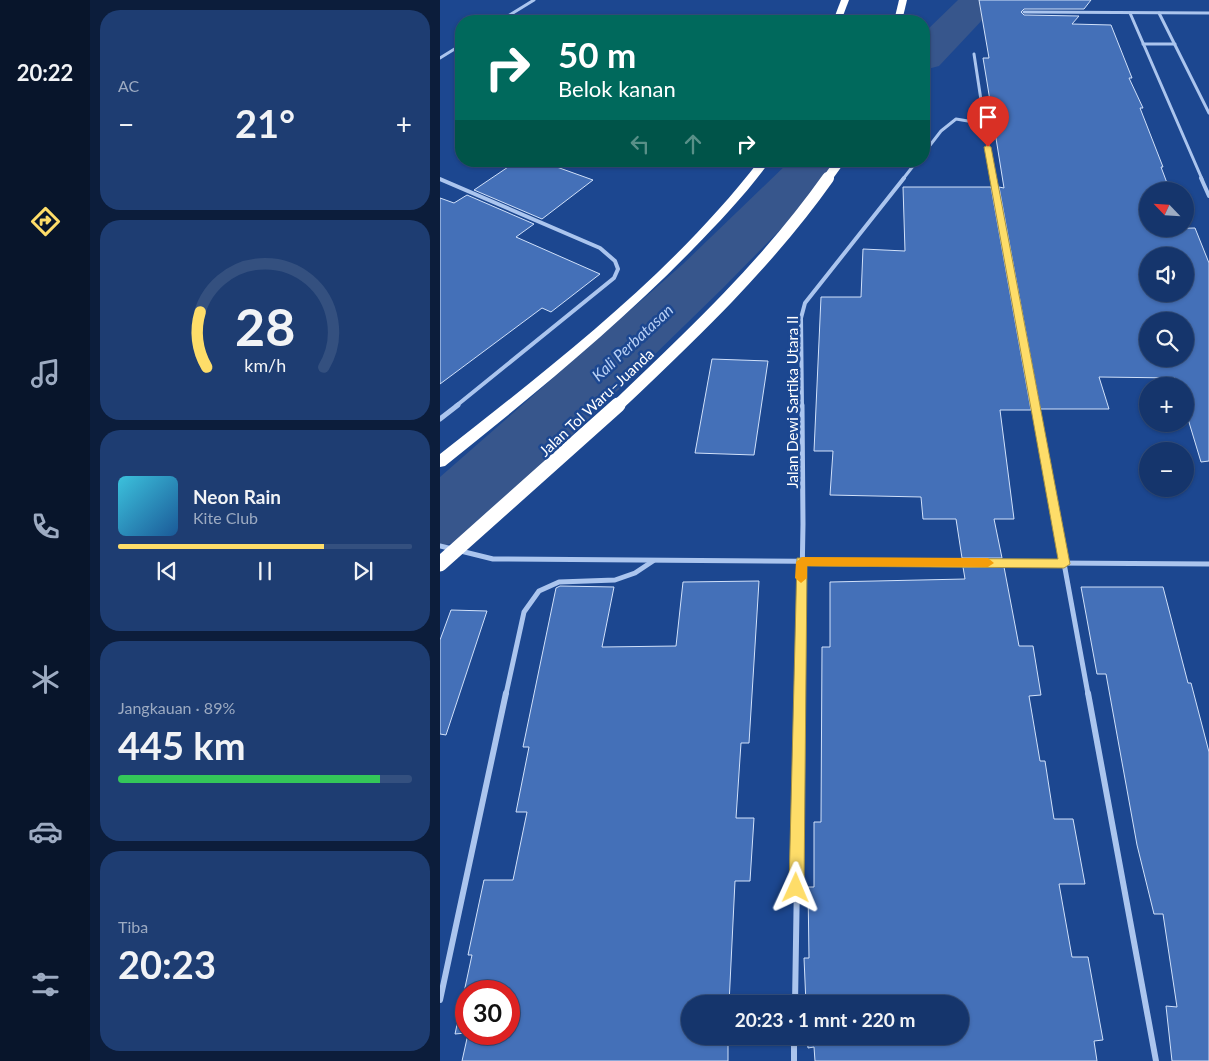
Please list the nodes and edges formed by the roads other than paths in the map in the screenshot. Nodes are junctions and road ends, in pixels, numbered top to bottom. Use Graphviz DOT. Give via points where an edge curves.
graph roads {
  1 [pos="534,0"];
  2 [pos="845,0"];
  3 [pos="904,0"];
  4 [pos="1024,12"];
  5 [pos="1130,13"];
  6 [pos="1159,13"];
  7 [pos="1209,13"];
  8 [pos="510,15"];
  9 [pos="839,15"];
  10 [pos="900,15"];
  11 [pos="1143,44"];
  12 [pos="1175,44"];
  13 [pos="455,49"];
  14 [pos="974,54"];
  15 [pos="440,58"];
  16 [pos="1209,113"];
  17 [pos="984,129"];
  18 [pos="930,145"];
  19 [pos="761,167"];
  20 [pos="836,167"];
  21 [pos="912,167"];
  22 [pos="441,180"];
  23 [pos="1209,196"];
  24 [pos="440,419"];
  25 [pos="440,462"];
  26 [pos="440,546"];
  27 [pos="654,560"];
  28 [pos="802,562"];
  29 [pos="440,564"];
  30 [pos="1064,564"];
  31 [pos="1209,564"];
  32 [pos="795,995"];
  33 [pos="440,1000"];
  34 [pos="794,1045"];
  35 [pos="794,1061"];
  36 [pos="1156,1061"];
  1 -- 8 [label="street"];
  2 -- 9 [label="highway"];
  3 -- 10 [label="highway"];
  4 -- 5 [label="street"];
  5 -- 6 [label="street"];
  5 -- 11 [label="street"];
  6 -- 7 [label="street"];
  6 -- 12 [label="street"];
  11 -- 12 [label="street"];
  11 -- 23 [label="street"];
  12 -- 16 [label="street"];
  13 -- 15 [label="street"];
  14 -- 17 [label="street"];
  17 -- 18 [label="street" via="974,122 956,119"];
  17 -- 30 [label="street"];
  19 -- 25 [label="highway" via="747,186 657,281"];
  20 -- 29 [label="highway, Jalan Tol Waru–Juanda, bridge" via="814,199 726,300 622,402"];
  21 -- 28 [label="street, Jalan Dewi Sartika Utara II" via="805,303 801,318"];
  22 -- 24 [label="street" via="600,248 615,260 618,273"];
  26 -- 27 [label="street" via="493,559"];
  27 -- 28 [label="street"];
  27 -- 33 [label="street" via="635,573 615,580 559,582 539,591 524,612"];
  28 -- 30 [label="street"];
  28 -- 32 [label="street, Jalan Dewi Sartika Utara II"];
  30 -- 31 [label="street"];
  30 -- 36 [label="street"];
  34 -- 35 [label="street"];
}
